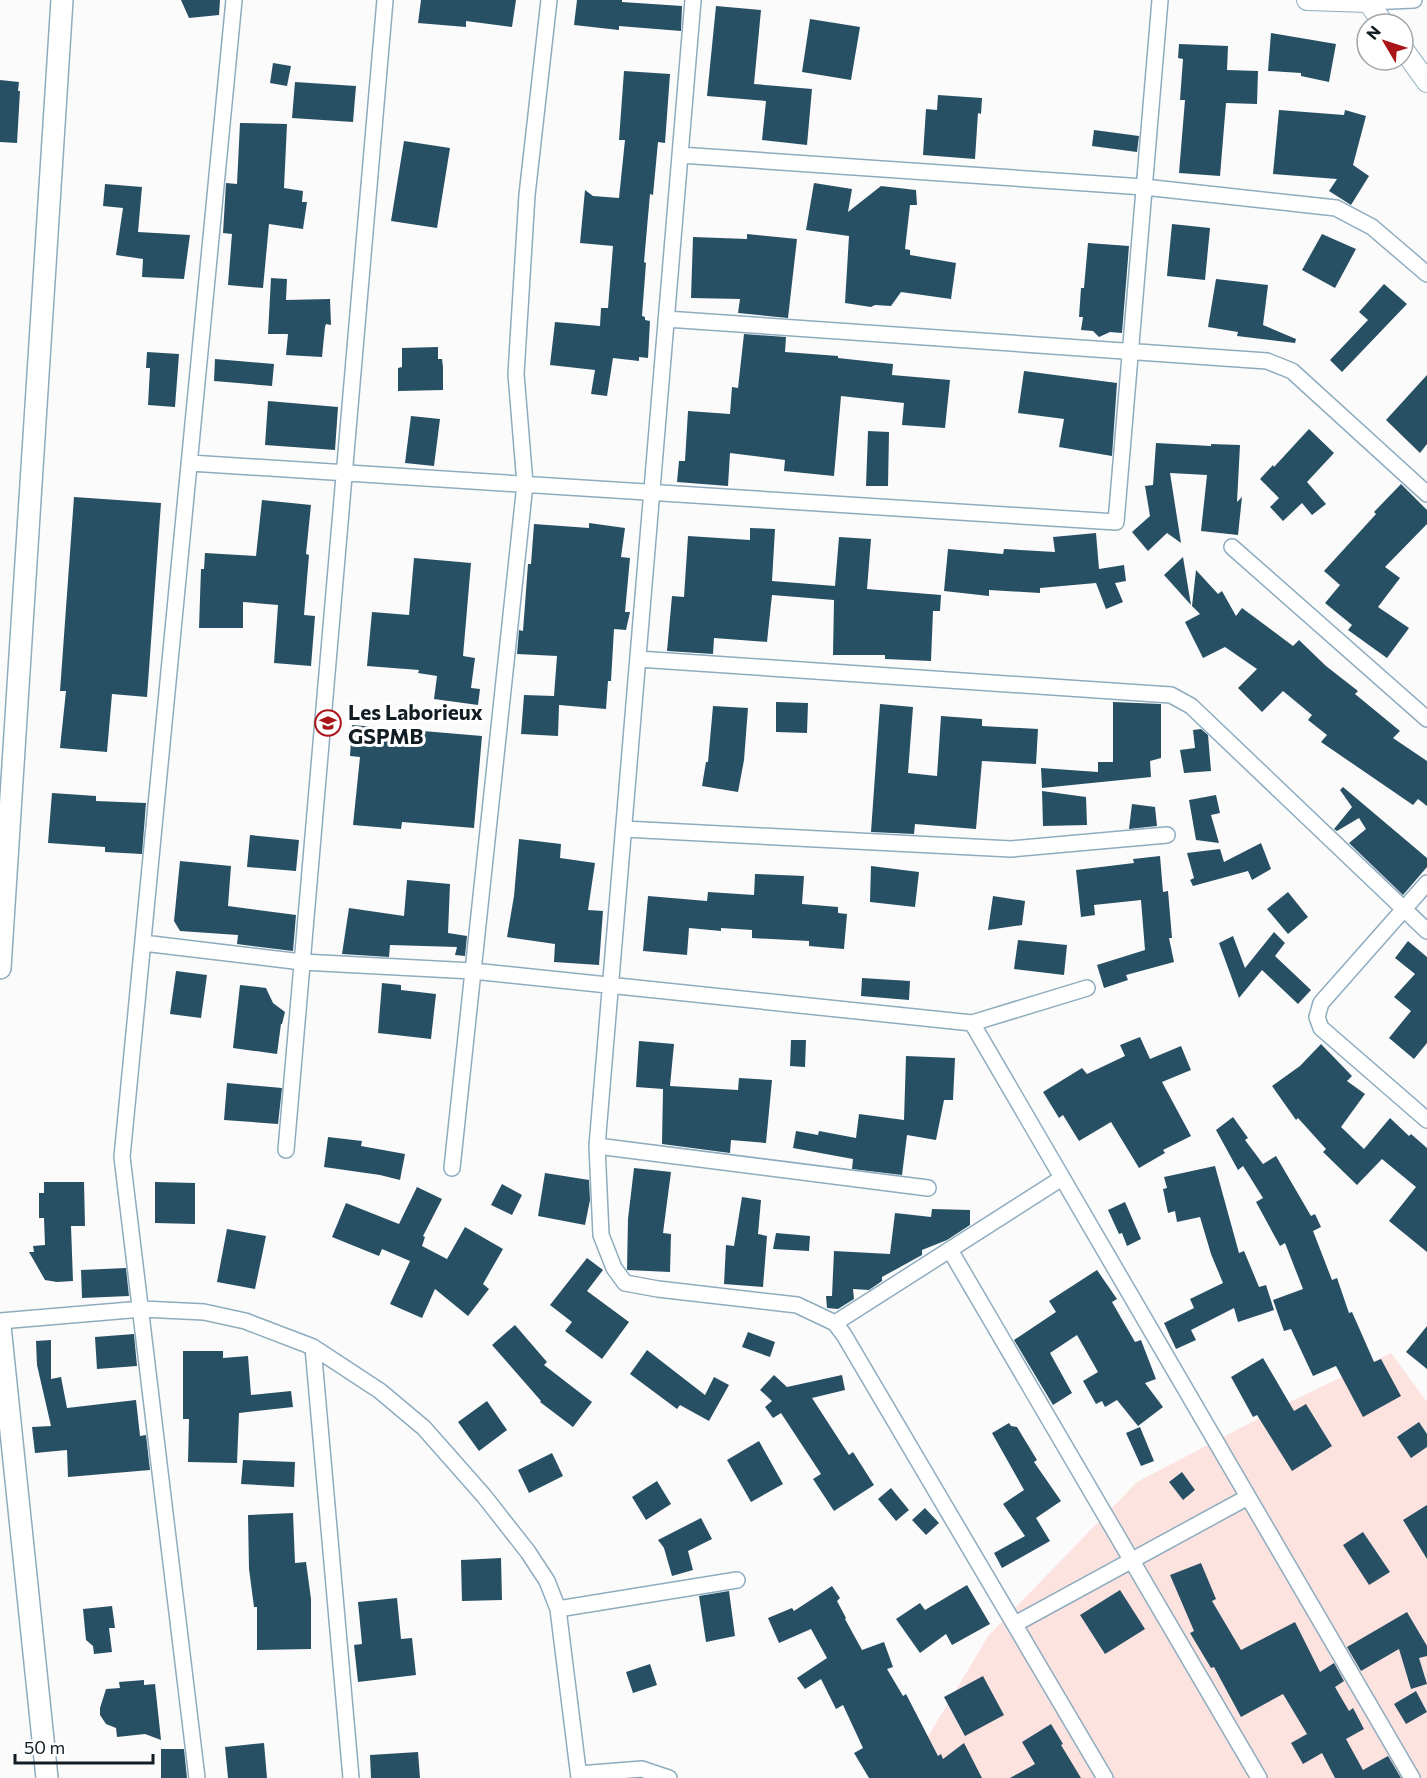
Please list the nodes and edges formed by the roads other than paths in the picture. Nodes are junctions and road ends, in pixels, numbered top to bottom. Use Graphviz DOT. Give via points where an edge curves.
graph roads {
  1 [pos="62,0"];
  2 [pos="234,0"];
  3 [pos="385,0"];
  4 [pos="549,0"];
  5 [pos="693,0"];
  6 [pos="1160,0"];
  7 [pos="1307,0"];
  8 [pos="1414,0"];
  9 [pos="1368,2"];
  10 [pos="1375,12"];
  11 [pos="1415,66"];
  12 [pos="1427,82"];
  13 [pos="680,155"];
  14 [pos="1144,188"];
  15 [pos="1427,274"];
  16 [pos="666,319"];
  17 [pos="1130,351"];
  18 [pos="190,463"];
  19 [pos="344,472"];
  20 [pos="525,484"];
  21 [pos="652,492"];
  22 [pos="1427,494"];
  23 [pos="1232,547"];
  24 [pos="638,659"];
  25 [pos="1427,719"];
  26 [pos="624,829"];
  27 [pos="1167,835"];
  28 [pos="1427,883"];
  29 [pos="2,906"];
  30 [pos="1403,910"];
  31 [pos="1427,931"];
  32 [pos="143,943"];
  33 [pos="302,962"];
  34 [pos="0,968"];
  35 [pos="473,971"];
  36 [pos="610,986"];
  37 [pos="1087,988"];
  38 [pos="972,1023"];
  39 [pos="1427,1120"];
  40 [pos="597,1146"];
  41 [pos="286,1150"];
  42 [pos="452,1168"];
  43 [pos="1062,1178"];
  44 [pos="928,1188"];
  45 [pos="950,1250"];
  46 [pos="142,1309"];
  47 [pos="0,1321"];
  48 [pos="835,1323"];
  49 [pos="0,1326"];
  50 [pos="313,1347"];
  51 [pos="5,1415"];
  52 [pos="1248,1497"];
  53 [pos="1132,1560"];
  54 [pos="737,1580"];
  55 [pos="558,1610"];
  56 [pos="1015,1624"];
  57 [pos="579,1776"];
  58 [pos="47,1778"];
  59 [pos="197,1778"];
  60 [pos="351,1778"];
  61 [pos="669,1778"];
  62 [pos="1105,1778"];
  63 [pos="1259,1778"];
  64 [pos="1412,1778"];
  1 -- 29 [label="main road"];
  2 -- 18 [label="street"];
  3 -- 19 [label="street"];
  4 -- 20 [label="street" via="527,195 516,374"];
  5 -- 13 [label="street"];
  6 -- 14 [label="street"];
  7 -- 9 [label="street"];
  8 -- 9 [label="street"];
  9 -- 10 [label="street"];
  11 -- 12 [label="street"];
  13 -- 14 [label="street"];
  13 -- 16 [label="street"];
  14 -- 15 [label="street" via="1336,208 1372,227"];
  14 -- 17 [label="street"];
  16 -- 17 [label="street"];
  16 -- 21 [label="street"];
  17 -- 21 [label="street" via="1116,522"];
  17 -- 22 [label="street" via="1258,360 1292,370"];
  18 -- 19 [label="street"];
  18 -- 32 [label="street"];
  19 -- 20 [label="street"];
  19 -- 33 [label="street"];
  20 -- 21 [label="street"];
  20 -- 35 [label="street"];
  21 -- 24 [label="street"];
  23 -- 25 [label="street"];
  24 -- 26 [label="street"];
  24 -- 30 [label="street" via="1171,695 1191,706"];
  26 -- 27 [label="street" via="1011,849"];
  26 -- 36 [label="street"];
  28 -- 30 [label="street"];
  29 -- 34 [label="main road"];
  30 -- 31 [label="street"];
  30 -- 39 [label="street" via="1321,1003 1317,1017 1321,1028"];
  32 -- 33 [label="street"];
  32 -- 46 [label="street" via="122,1157"];
  33 -- 35 [label="street"];
  33 -- 41 [label="street"];
  35 -- 36 [label="street"];
  35 -- 42 [label="street"];
  36 -- 38 [label="street"];
  36 -- 40 [label="street"];
  37 -- 38 [label="street"];
  38 -- 43 [label="street"];
  40 -- 44 [label="street"];
  40 -- 48 [label="street" via="601,1234 614,1268 625,1283 797,1305"];
  43 -- 45 [label="street"];
  43 -- 52 [label="street"];
  45 -- 48 [label="street"];
  45 -- 53 [label="street"];
  46 -- 47 [label="street"];
  46 -- 50 [label="street" via="204,1312 245,1321"];
  46 -- 59 [label="street"];
  48 -- 56 [label="street"];
  49 -- 51 [label="main road"];
  50 -- 55 [label="street" via="380,1391 424,1428 528,1552 547,1581"];
  50 -- 60 [label="street"];
  51 -- 58 [label="main road"];
  52 -- 53 [label="street"];
  52 -- 64 [label="street"];
  53 -- 56 [label="street"];
  53 -- 63 [label="street"];
  54 -- 55 [label="street"];
  55 -- 57 [label="street"];
  56 -- 62 [label="street"];
  57 -- 61 [label="street" via="642,1769"];
}
